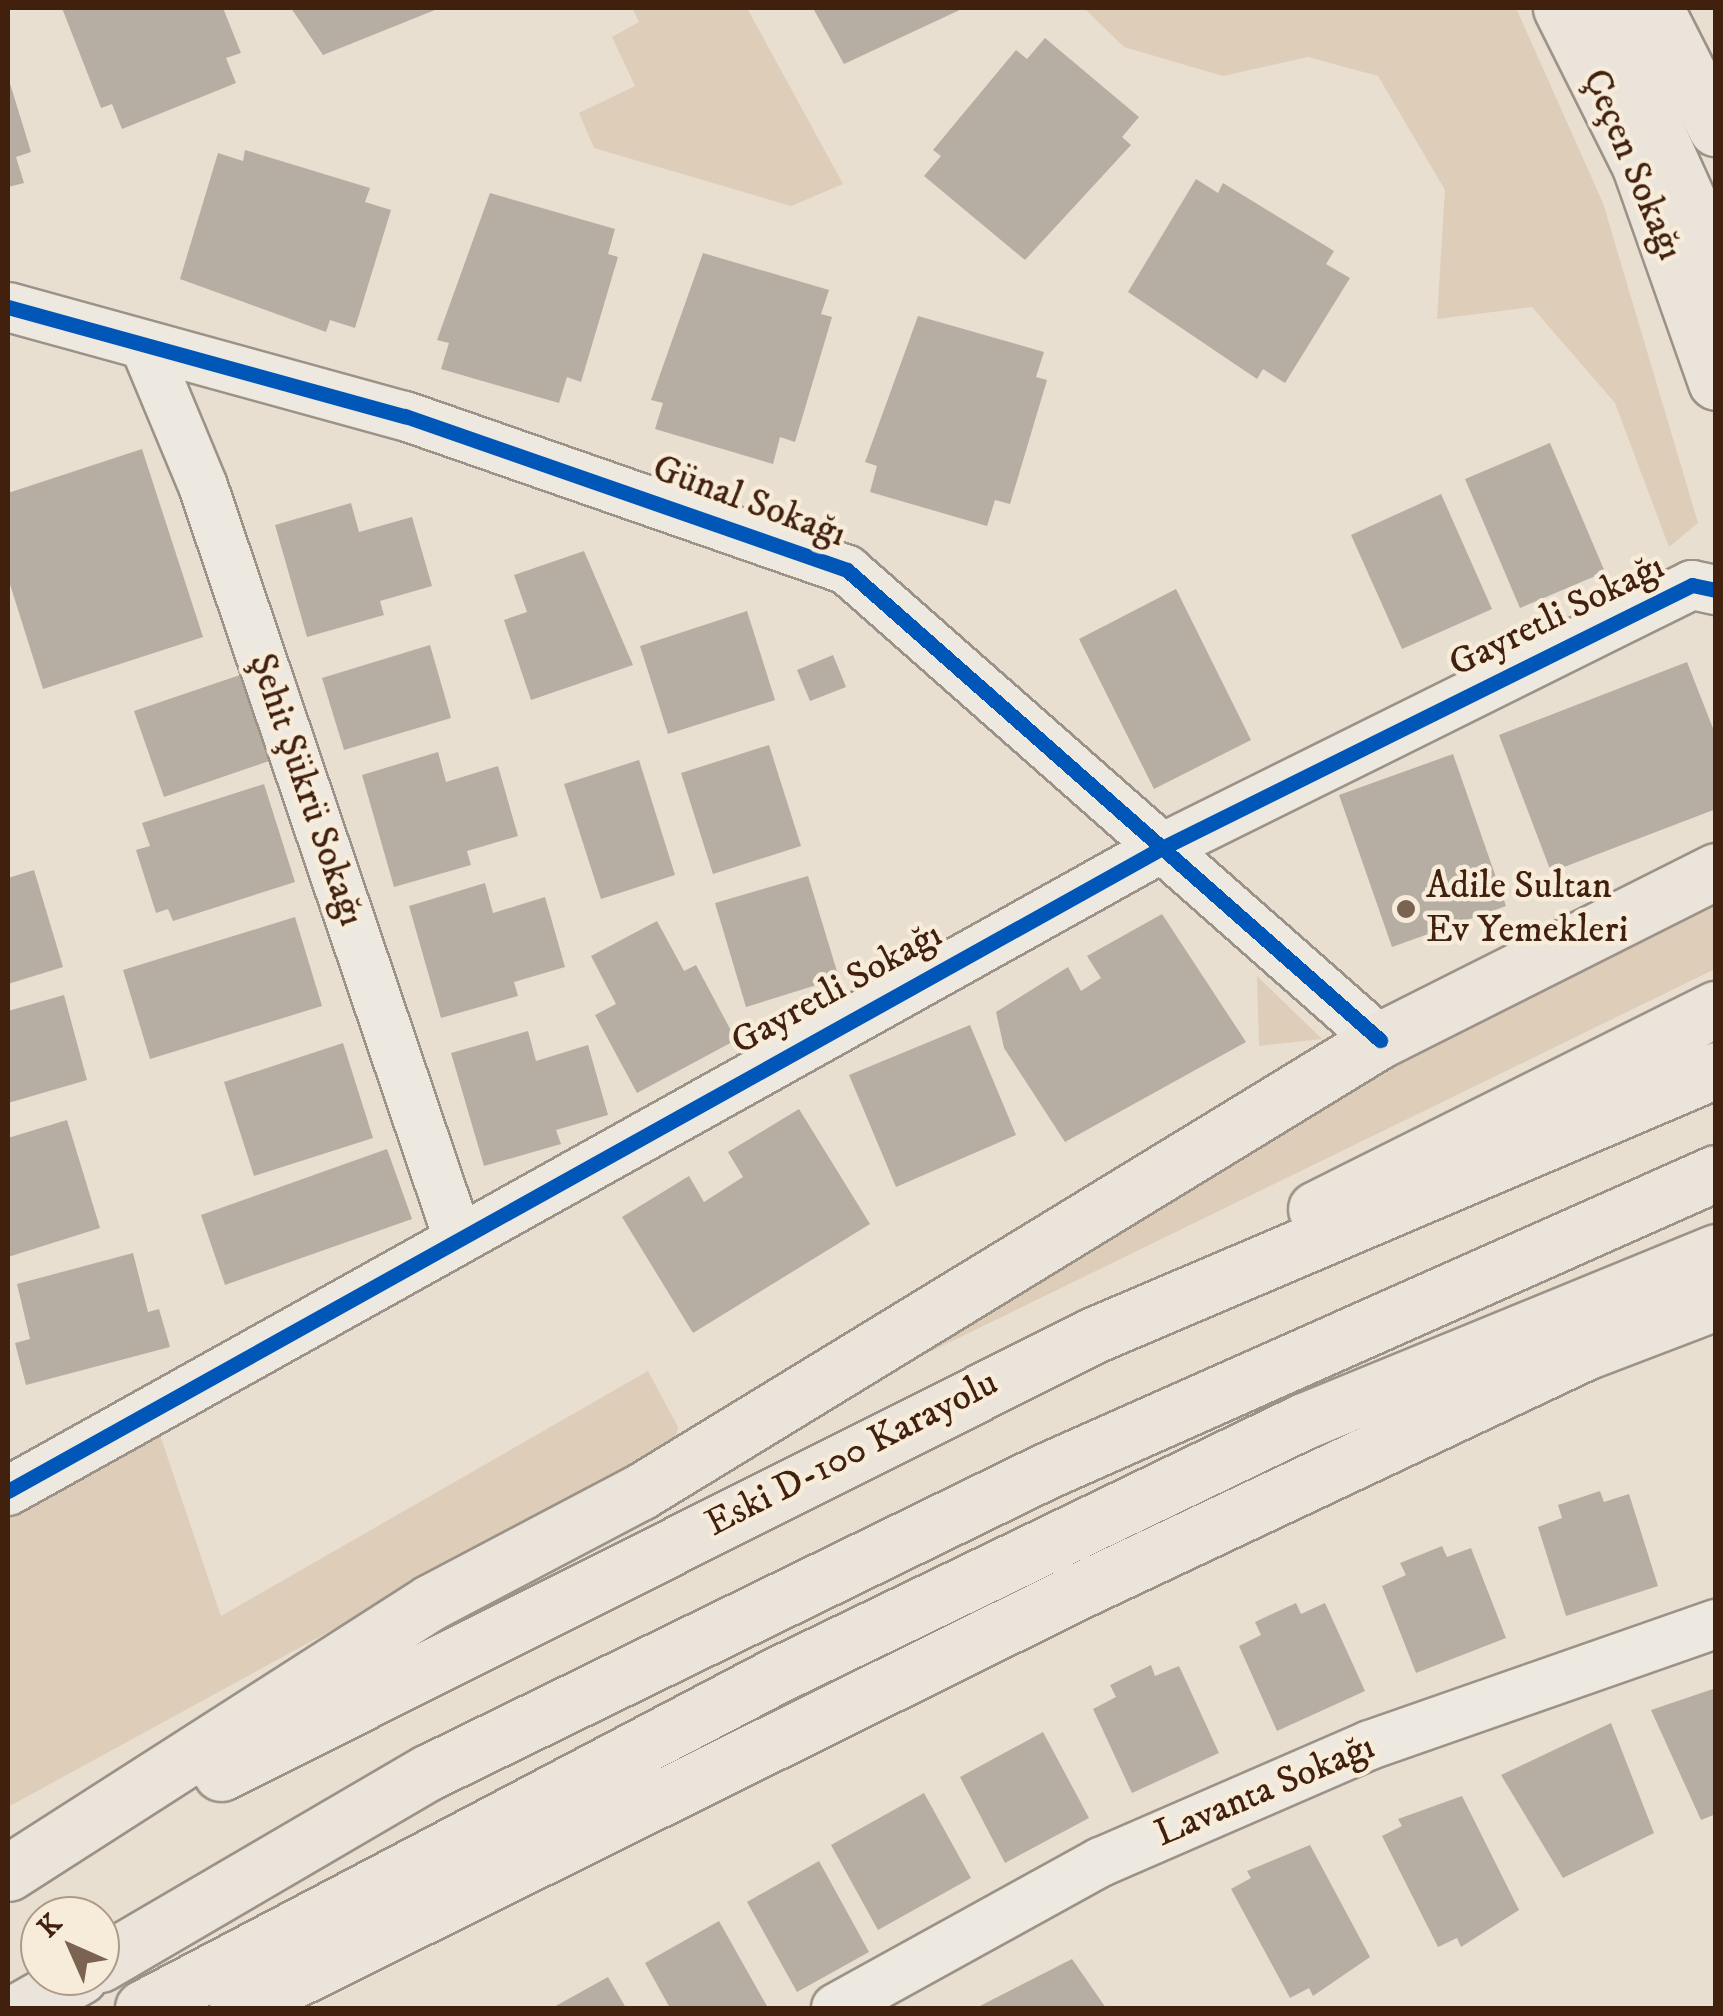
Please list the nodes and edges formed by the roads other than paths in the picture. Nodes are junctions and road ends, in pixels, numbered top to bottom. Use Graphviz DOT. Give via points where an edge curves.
graph roads {
  1 [pos="1561,8"];
  2 [pos="1601,8"];
  3 [pos="1656,8"];
  4 [pos="1716,128"];
  5 [pos="1716,263"];
  6 [pos="8,307"];
  7 [pos="146,349"];
  8 [pos="1716,382"];
  9 [pos="1716,590"];
  10 [pos="1160,849"];
  11 [pos="1716,870"];
  12 [pos="1716,1009"];
  13 [pos="1380,1040"];
  14 [pos="1716,1070"];
  15 [pos="1716,1173"];
  16 [pos="457,1234"];
  17 [pos="1716,1252"];
  18 [pos="1716,1302"];
  19 [pos="1094,1335"];
  20 [pos="8,1490"];
  21 [pos="1716,1624"];
  22 [pos="8,1877"];
  23 [pos="120,1953"];
  24 [pos="853,2005"];
  25 [pos="143,2008"];
  26 [pos="236,2008"];
  1 -- 8 [label="main road, Çeçen Sokağı" via="1640,166"];
  2 -- 5 [label="main road"];
  3 -- 4 [label="main road"];
  6 -- 7 [label="street, Günal Sokağı"];
  7 -- 10 [label="street, Günal Sokağı" via="405,416 847,570"];
  7 -- 16 [label="street, Şehit Şükrü Sokağı" via="202,486"];
  9 -- 10 [label="street, Gayretli Sokağı" via="1692,584"];
  10 -- 13 [label="street, Günal Sokağı"];
  10 -- 16 [label="street, Gayretli Sokağı"];
  11 -- 13 [label="main road"];
  12 -- 19 [label="main road" via="1432,1143"];
  13 -- 22 [label="main road" via="640,1492 431,1602"];
  14 -- 19 [label="main road, Eski D-100 Karayolu"];
  15 -- 23 [label="main road" via="1046,1470 517,1729"];
  16 -- 20 [label="street, Gayretli Sokağı"];
  17 -- 25 [label="main road" via="1216,1464 776,1675"];
  18 -- 26 [label="main road" via="1585,1352 1074,1593"];
  19 -- 22 [label="main road, Eski D-100 Karayolu"];
  21 -- 24 [label="street, Lavanta Sokağı" via="1316,1768 1101,1862"];
}
